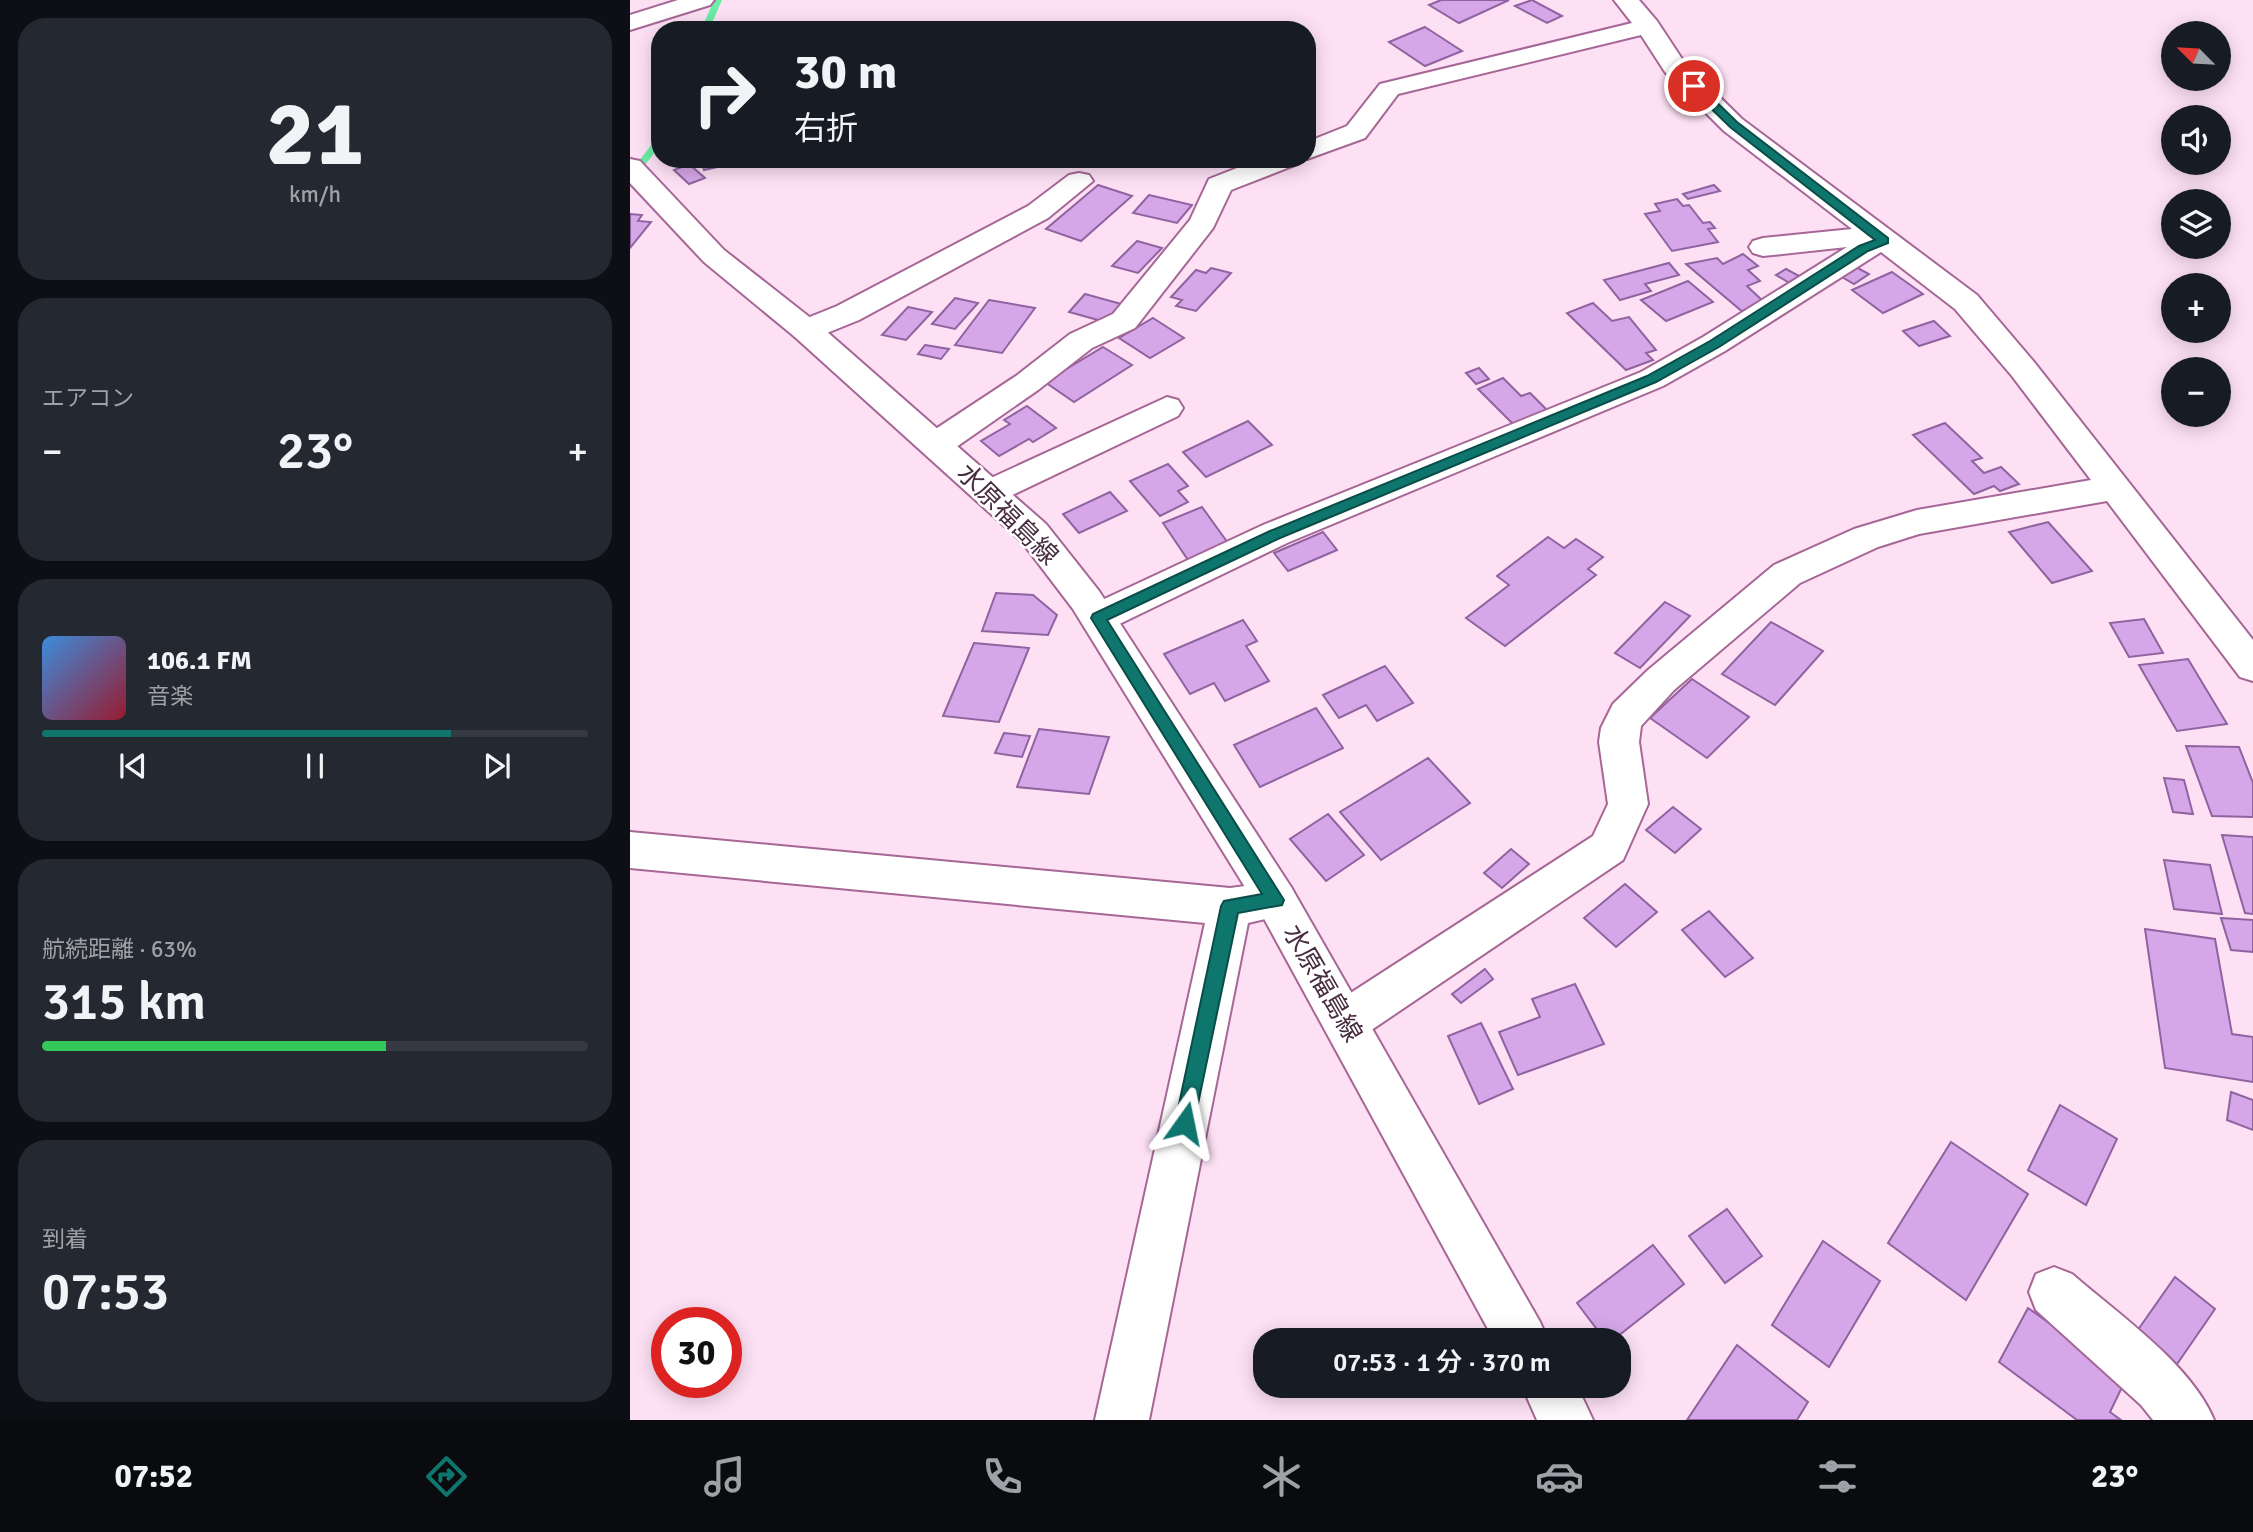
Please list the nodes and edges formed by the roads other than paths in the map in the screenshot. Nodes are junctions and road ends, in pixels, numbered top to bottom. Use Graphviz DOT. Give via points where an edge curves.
graph roads {
  1 [pos="702,0"];
  2 [pos="1626,0"];
  3 [pos="630,23"];
  4 [pos="1648,26"];
  5 [pos="1316,147"];
  6 [pos="1262,168"];
  7 [pos="636,173"];
  8 [pos="1079,181"];
  9 [pos="1880,238"];
  10 [pos="1763,247"];
  11 [pos="806,330"];
  12 [pos="1167,408"];
  13 [pos="937,444"];
  14 [pos="2116,488"];
  15 [pos="990,492"];
  16 [pos="1098,618"];
  17 [pos="2253,667"];
  18 [pos="630,850"];
  19 [pos="1276,900"];
  20 [pos="1230,906"];
  21 [pos="1345,1022"];
  22 [pos="2054,1292"];
  23 [pos="1515,1328"];
  24 [pos="1554,1398"];
  25 [pos="1122,1420"];
  26 [pos="1566,1420"];
  27 [pos="2187,1420"];
  1 -- 3 [label="main road"];
  2 -- 4 [label="main road"];
  4 -- 5 [label="main road" via="1389,89 1356,132"];
  4 -- 9 [label="main road" via="1674,67 1733,124"];
  6 -- 13 [label="main road" via="1219,185 1203,222 1125,321 1081,341"];
  7 -- 11 [label="main road, 水原福島線" via="713,256"];
  8 -- 11 [label="main road" via="1038,212 848,313"];
  9 -- 10 [label="main road"];
  9 -- 14 [label="main road" via="1966,302"];
  9 -- 16 [label="main road" via="1651,379 1275,534"];
  11 -- 13 [label="main road, 水原福島線"];
  12 -- 15 [label="main road"];
  13 -- 15 [label="main road, 水原福島線"];
  14 -- 17 [label="main road"];
  14 -- 21 [label="main road" via="1917,522 1866,538 1787,574 1661,680 1627,715 1619,742 1628,804 1608,848"];
  15 -- 16 [label="main road, 水原福島線" via="1034,533"];
  16 -- 19 [label="main road, 水原福島線"];
  18 -- 20 [label="main road"];
  19 -- 20 [label="main road"];
  19 -- 21 [label="main road, 水原福島線"];
  20 -- 25 [label="main road"];
  21 -- 23 [label="main road, 水原福島線"];
  22 -- 27 [label="main road" via="2160,1386"];
  24 -- 26 [label="main road"];
}
